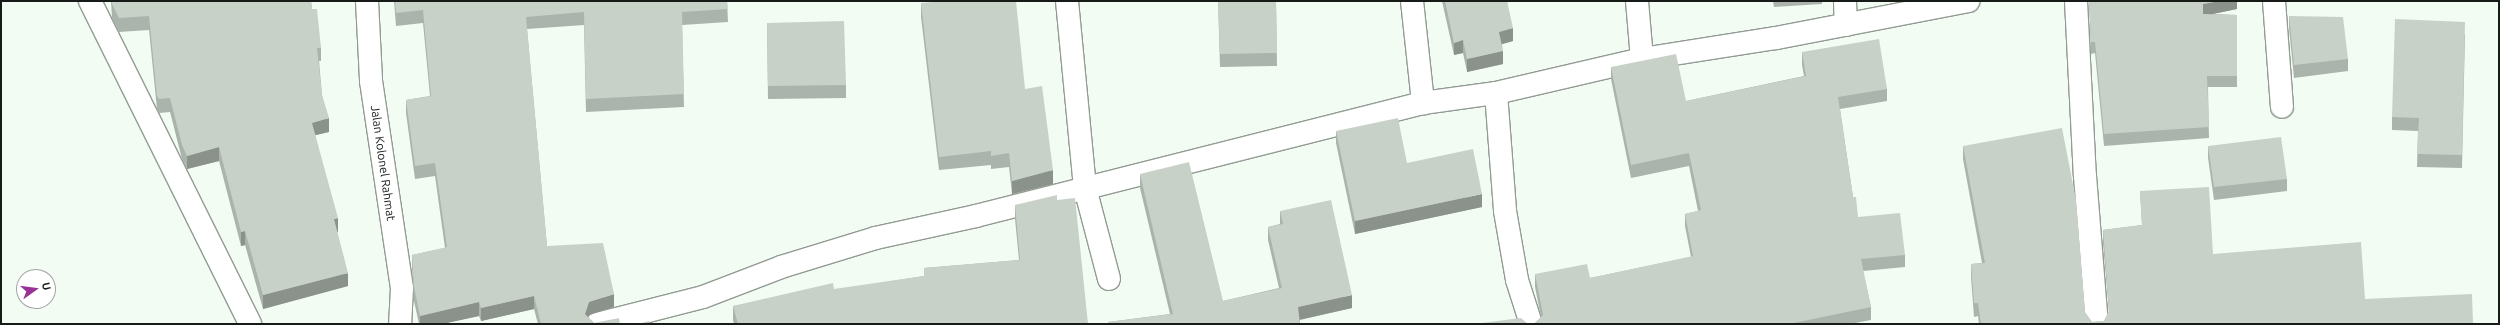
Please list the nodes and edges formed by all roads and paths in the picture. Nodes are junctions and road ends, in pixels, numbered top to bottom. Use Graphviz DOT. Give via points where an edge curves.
graph roads {
  1 [pos="90,1"];
  2 [pos="367,1"];
  3 [pos="1067,1"];
  4 [pos="1412,1"];
  5 [pos="1637,1"];
  6 [pos="1845,1"];
  7 [pos="1968,1"];
  8 [pos="2076,1"];
  9 [pos="2274,1"];
  10 [pos="1846,25"];
  11 [pos="1642,59"];
  12 [pos="1496,93"];
  13 [pos="1423,103"];
  14 [pos="2282,107"];
  15 [pos="1085,188"];
  16 [pos="1109,279"];
  17 [pos="250,324"];
  18 [pos="400,324"];
  19 [pos="597,324"];
  20 [pos="1531,324"];
  21 [pos="2097,324"];
  1 -- 17 [label="street"];
  2 -- 18 [label="street, Jalan Kolonel Rahmat" via="371,81 402,288"];
  3 -- 15 [label="street"];
  4 -- 13 [label="street"];
  5 -- 11 [label="street"];
  6 -- 10 [label="street"];
  7 -- 10 [label="street"];
  8 -- 21 [label="street" via="2085,176"];
  9 -- 14 [label="street"];
  10 -- 11 [label="street"];
  11 -- 12 [label="street"];
  12 -- 13 [label="street"];
  12 -- 20 [label="street" via="1505,211 1517,280"];
  13 -- 15 [label="street"];
  15 -- 16 [label="street"];
  15 -- 19 [label="street" via="876,238 781,267 703,297"];
}
